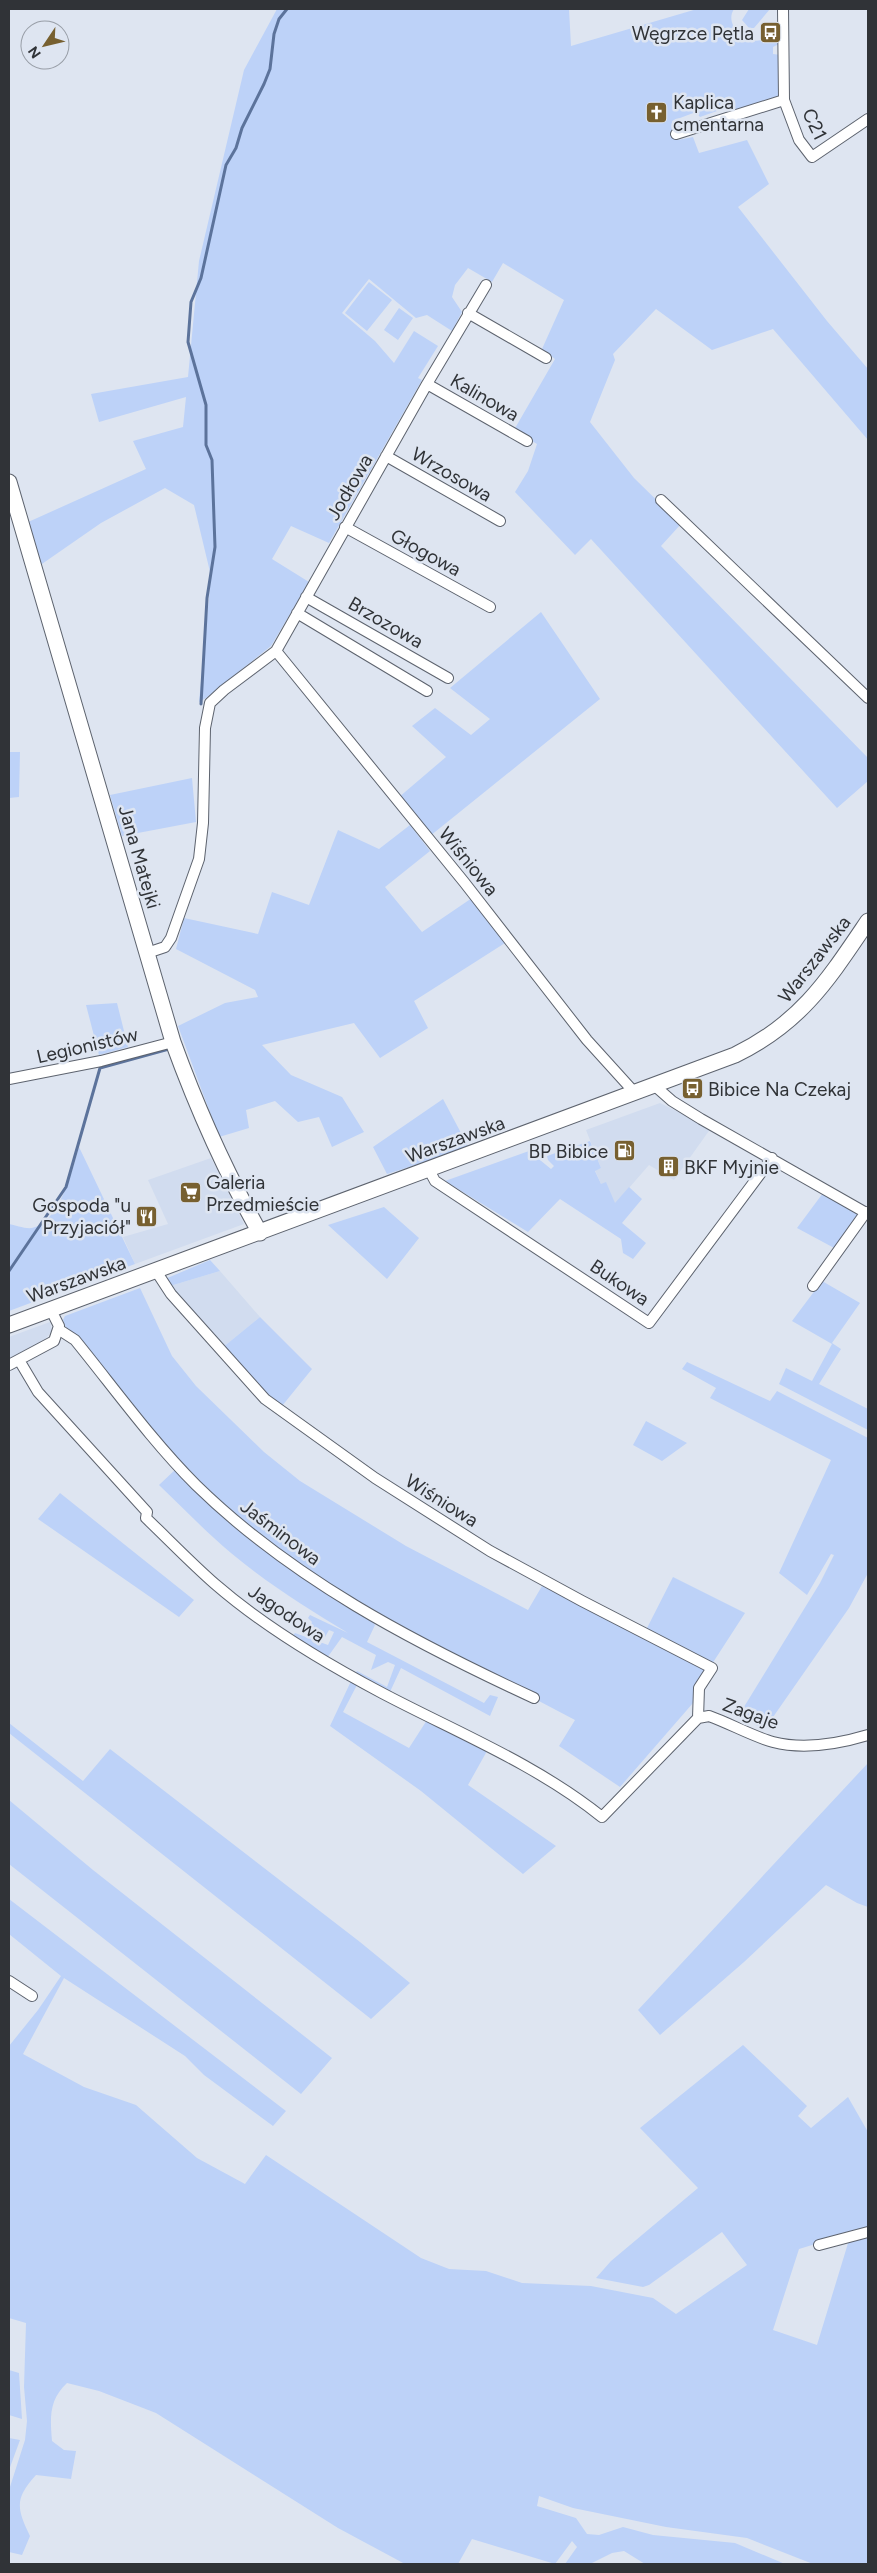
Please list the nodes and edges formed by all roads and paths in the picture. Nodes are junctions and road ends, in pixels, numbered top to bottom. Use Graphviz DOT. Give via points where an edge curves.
graph roads {
  1 [pos="782,9"];
  2 [pos="784,100"];
  3 [pos="868,119"];
  4 [pos="676,134"];
  5 [pos="486,285"];
  6 [pos="468,313"];
  7 [pos="546,358"];
  8 [pos="427,384"];
  9 [pos="527,441"];
  10 [pos="386,456"];
  11 [pos="9,482"];
  12 [pos="661,500"];
  13 [pos="500,521"];
  14 [pos="345,527"];
  15 [pos="306,597"];
  16 [pos="490,607"];
  17 [pos="297,613"];
  18 [pos="276,651"];
  19 [pos="448,678"];
  20 [pos="427,691"];
  21 [pos="868,698"];
  22 [pos="868,921"];
  23 [pos="147,953"];
  24 [pos="173,1042"];
  25 [pos="9,1078"];
  26 [pos="655,1086"];
  27 [pos="635,1093"];
  28 [pos="772,1158"];
  29 [pos="429,1170"];
  30 [pos="867,1213"];
  31 [pos="260,1232"];
  32 [pos="156,1271"];
  33 [pos="813,1286"];
  34 [pos="51,1310"];
  35 [pos="9,1325"];
  36 [pos="58,1329"];
  37 [pos="19,1360"];
  38 [pos="9,1365"];
  39 [pos="534,1698"];
  40 [pos="698,1718"];
  41 [pos="868,1735"];
  42 [pos="602,1817"];
  43 [pos="9,1981"];
  44 [pos="32,1996"];
  45 [pos="868,2232"];
  46 [pos="819,2244"];
  1 -- 2 [label="street"];
  2 -- 3 [label="street, C21" via="799,140 812,157"];
  2 -- 4 [label="street"];
  5 -- 6 [label="street, Jodłowa"];
  6 -- 7 [label="street"];
  6 -- 8 [label="street, Jodłowa"];
  8 -- 9 [label="street, Kalinowa"];
  8 -- 10 [label="street, Jodłowa"];
  10 -- 13 [label="street, Wrzosowa"];
  10 -- 14 [label="street, Jodłowa"];
  11 -- 23 [label="main road, Jana Matejki"];
  12 -- 21 [label="street"];
  14 -- 15 [label="street, Jodłowa"];
  14 -- 16 [label="street, Głogowa"];
  15 -- 17 [label="street, Jodłowa"];
  15 -- 19 [label="street, Brzozowa"];
  17 -- 18 [label="street, Jodłowa"];
  17 -- 20 [label="street, Brzozowa"];
  18 -- 23 [label="street, Jodłowa" via="210,703 205,728 199,858 171,938 165,947"];
  18 -- 27 [label="street, Wiśniowa" via="464,882 587,1040"];
  22 -- 26 [label="main road, Warszawska" via="818,992 779,1030 735,1055"];
  23 -- 24 [label="main road, Jana Matejki"];
  24 -- 25 [label="street, Legionistów" via="101,1061"];
  24 -- 31 [label="main road, Jana Matejki" via="194,1102"];
  26 -- 27 [label="main road, Warszawska"];
  26 -- 28 [label="street" via="672,1101"];
  27 -- 29 [label="main road, Warszawska"];
  28 -- 29 [label="street, Bukowa" via="650,1323 435,1180"];
  28 -- 30 [label="street"];
  29 -- 31 [label="main road, Warszawska"];
  30 -- 33 [label="street"];
  31 -- 32 [label="main road, Warszawska"];
  32 -- 34 [label="main road, Warszawska"];
  32 -- 40 [label="street, Wiśniowa" via="171,1294 265,1399 374,1478 490,1551 712,1668 699,1688"];
  34 -- 35 [label="main road, Warszawska"];
  34 -- 36 [label="street"];
  36 -- 37 [label="street" via="50,1344"];
  36 -- 39 [label="street, Jaśminowa" via="75,1340 195,1483 266,1546 371,1615"];
  37 -- 38 [label="street"];
  37 -- 42 [label="street, Jagodowa" via="38,1392 147,1512 146,1518 216,1585 292,1641 382,1693 553,1781"];
  40 -- 41 [label="street, Zagaje" via="708,1716 772,1742 798,1746"];
  40 -- 42 [label="street, Zagaje"];
  43 -- 44 [label="street"];
  45 -- 46 [label="street"];
}
